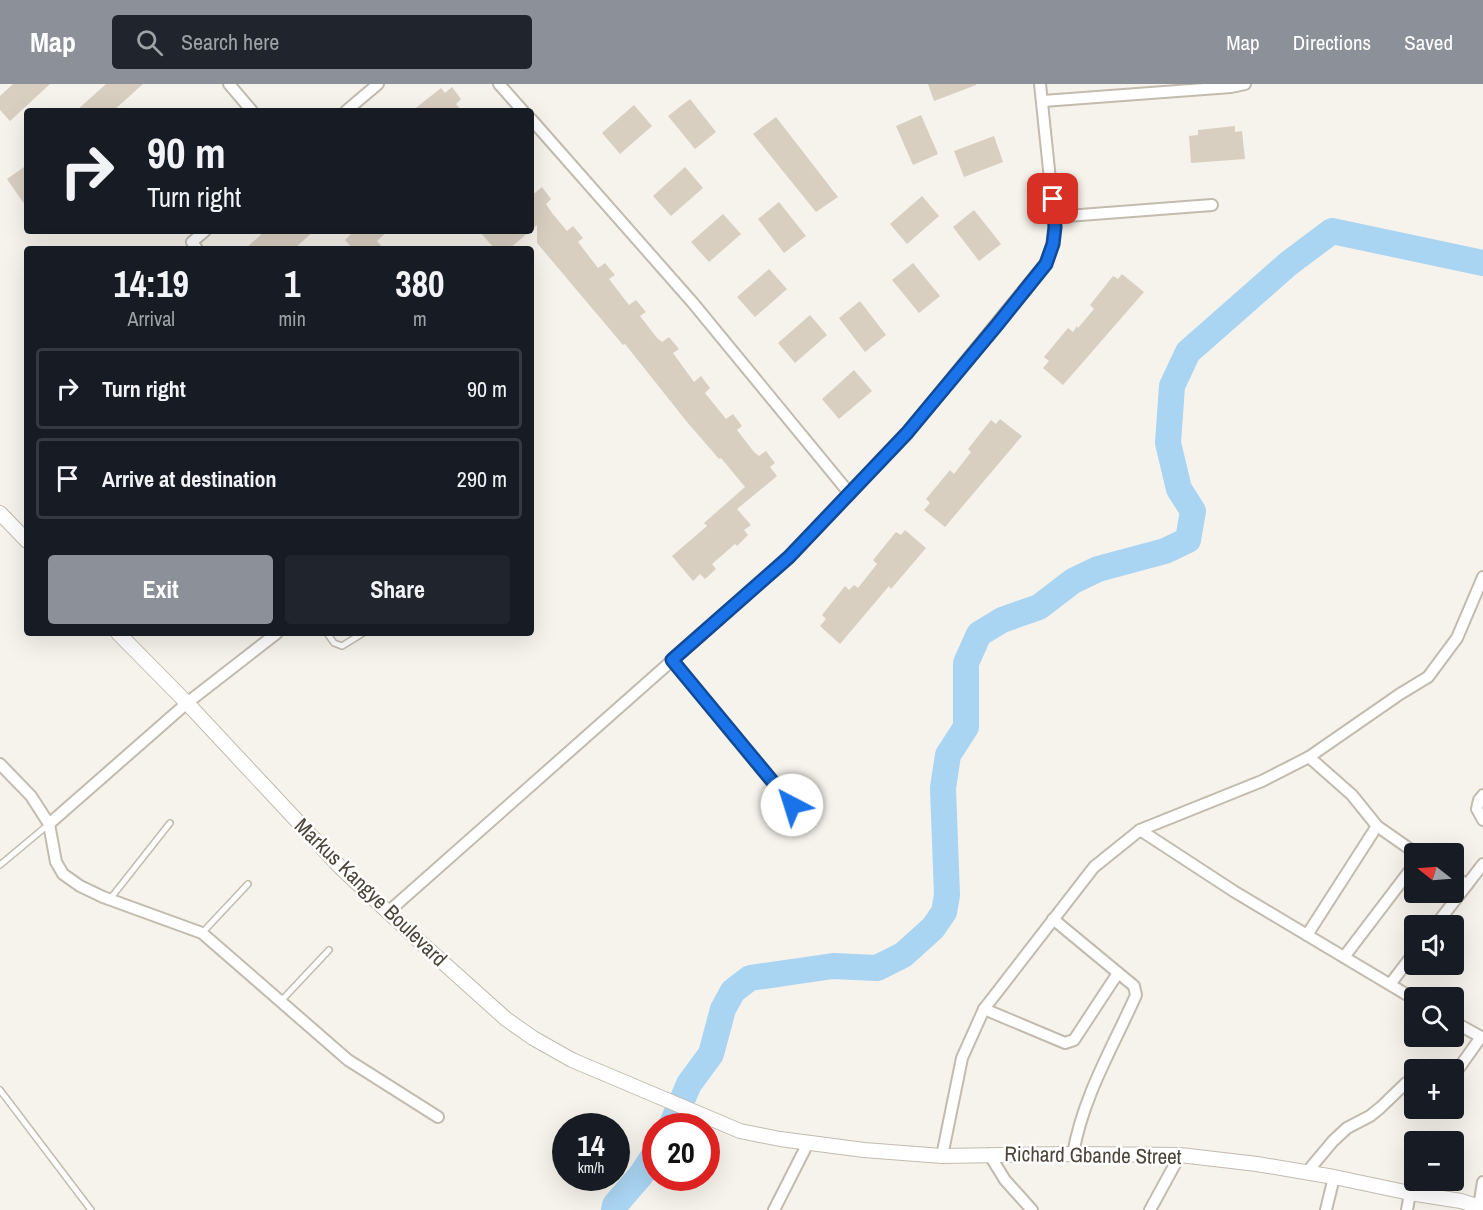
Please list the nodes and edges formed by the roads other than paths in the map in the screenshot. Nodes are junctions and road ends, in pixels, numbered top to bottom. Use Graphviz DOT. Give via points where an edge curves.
graph roads {
  1 [pos="229,84"];
  2 [pos="378,84"];
  3 [pos="499,84"];
  4 [pos="1040,84"];
  5 [pos="1245,84"];
  6 [pos="1043,101"];
  7 [pos="249,108"];
  8 [pos="350,108"];
  9 [pos="521,108"];
  10 [pos="534,122"];
  11 [pos="1212,205"];
  12 [pos="1054,217"];
  13 [pos="202,234"];
  14 [pos="192,246"];
  15 [pos="850,494"];
  16 [pos="0,513"];
  17 [pos="24,537"];
  18 [pos="1483,577"];
  19 [pos="121,636"];
  20 [pos="273,636"];
  21 [pos="329,636"];
  22 [pos="358,636"];
  23 [pos="672,660"];
  24 [pos="187,703"];
  25 [pos="1309,757"];
  26 [pos="0,764"];
  27 [pos="1483,795"];
  28 [pos="792,805"];
  29 [pos="1483,820"];
  30 [pos="170,823"];
  31 [pos="49,824"];
  32 [pos="1377,826"];
  33 [pos="1140,830"];
  34 [pos="1404,845"];
  35 [pos="1483,864"];
  36 [pos="0,865"];
  37 [pos="1404,878"];
  38 [pos="1464,883"];
  39 [pos="248,884"];
  40 [pos="1467,885"];
  41 [pos="110,899"];
  42 [pos="388,912"];
  43 [pos="1444,915"];
  44 [pos="1053,919"];
  45 [pos="202,933"];
  46 [pos="1307,934"];
  47 [pos="329,950"];
  48 [pos="1344,957"];
  49 [pos="1404,966"];
  50 [pos="1118,973"];
  51 [pos="1391,983"];
  52 [pos="1404,992"];
  53 [pos="281,1001"];
  54 [pos="984,1009"];
  55 [pos="1464,1028"];
  56 [pos="1482,1038"];
  57 [pos="1464,1062"];
  58 [pos="1404,1085"];
  59 [pos="0,1090"];
  60 [pos="701,1113"];
  61 [pos="438,1117"];
  62 [pos="720,1122"];
  63 [pos="808,1143"];
  64 [pos="989,1154"];
  65 [pos="1074,1154"];
  66 [pos="1180,1155"];
  67 [pos="942,1156"];
  68 [pos="1307,1172"];
  69 [pos="1334,1177"];
  70 [pos="1483,1182"];
  71 [pos="1410,1193"];
  72 [pos="1481,1207"];
  73 [pos="91,1210"];
  74 [pos="774,1210"];
  75 [pos="1032,1210"];
  76 [pos="1150,1210"];
  77 [pos="1326,1210"];
  78 [pos="1407,1210"];
  1 -- 7 [label="street"];
  2 -- 8 [label="street"];
  3 -- 9 [label="street"];
  4 -- 6 [label="street"];
  5 -- 6 [label="street"];
  6 -- 12 [label="street"];
  10 -- 15 [label="street" via="693,303"];
  11 -- 12 [label="street"];
  12 -- 15 [label="street" via="1053,244 1046,264 907,433"];
  13 -- 14 [label="street"];
  15 -- 23 [label="street" via="789,557"];
  16 -- 17 [label="street"];
  18 -- 25 [label="street" via="1458,638 1428,677"];
  19 -- 24 [label="street, Markus Kangye Boulevard"];
  20 -- 24 [label="street"];
  21 -- 22 [label="lane" via="342,646"];
  23 -- 28 [label="lane"];
  23 -- 42 [label="street"];
  24 -- 31 [label="street"];
  24 -- 42 [label="street, Markus Kangye Boulevard" via="342,869"];
  25 -- 32 [label="street" via="1352,795"];
  25 -- 33 [label="street" via="1263,781"];
  26 -- 31 [label="street" via="31,796"];
  27 -- 29 [label="street" via="1477,809"];
  30 -- 41 [label="lane"];
  31 -- 36 [label="lane"];
  31 -- 41 [label="street" via="56,862 63,874"];
  32 -- 34 [label="street"];
  32 -- 46 [label="street"];
  33 -- 44 [label="street" via="1094,867"];
  33 -- 46 [label="street"];
  35 -- 40 [label="street"];
  37 -- 48 [label="street"];
  38 -- 40 [label="street"];
  39 -- 45 [label="lane"];
  40 -- 43 [label="street"];
  41 -- 45 [label="street"];
  42 -- 60 [label="street, Markus Kangye Boulevard" via="506,1019 533,1038 572,1060"];
  44 -- 50 [label="street"];
  44 -- 54 [label="street"];
  45 -- 53 [label="street"];
  46 -- 48 [label="street"];
  47 -- 53 [label="lane"];
  48 -- 51 [label="street"];
  49 -- 51 [label="street"];
  50 -- 54 [label="street" via="1069,1043"];
  50 -- 65 [label="street" via="1134,986 1136,995 1084,1108"];
  51 -- 52 [label="street"];
  53 -- 61 [label="street" via="348,1060"];
  54 -- 67 [label="street" via="962,1058"];
  55 -- 56 [label="street"];
  56 -- 57 [label="street"];
  58 -- 68 [label="street" via="1380,1108 1347,1128"];
  59 -- 73 [label="lane"];
  62 -- 63 [label="street, Richard Gbande Street" via="740,1131"];
  63 -- 67 [label="street, Richard Gbande Street"];
  63 -- 74 [label="street"];
  64 -- 65 [label="street, Richard Gbande Street"];
  64 -- 67 [label="street, Richard Gbande Street"];
  64 -- 75 [label="street" via="1005,1180"];
  65 -- 66 [label="street, Richard Gbande Street"];
  66 -- 68 [label="street, Richard Gbande Street"];
  66 -- 76 [label="street"];
  68 -- 69 [label="street, Richard Gbande Street"];
  69 -- 71 [label="street, Richard Gbande Street"];
  69 -- 77 [label="street"];
  70 -- 72 [label="street"];
  71 -- 72 [label="street, Richard Gbande Street"];
  71 -- 78 [label="street"];
}
